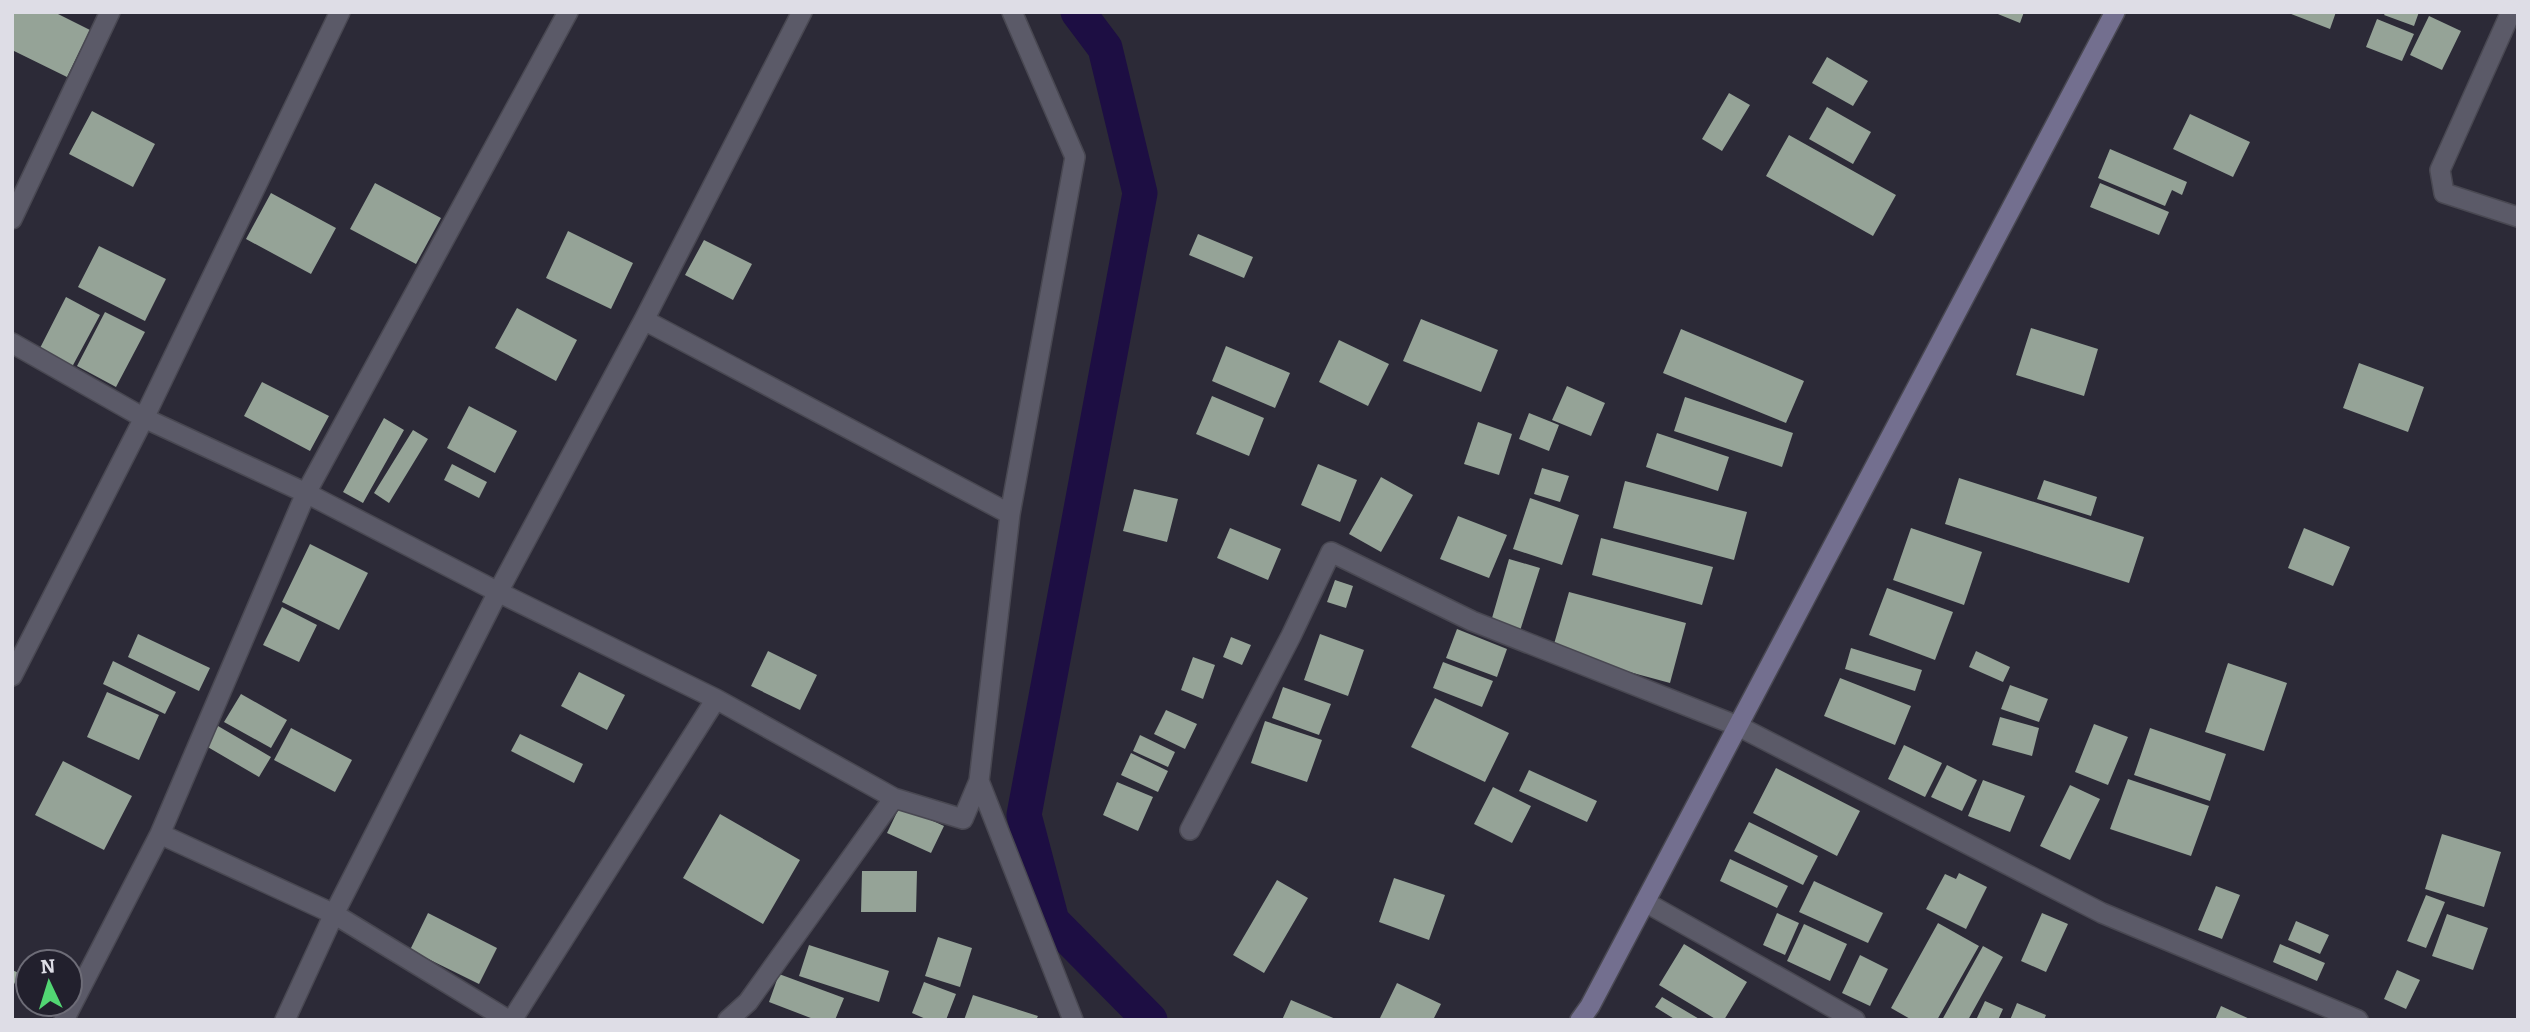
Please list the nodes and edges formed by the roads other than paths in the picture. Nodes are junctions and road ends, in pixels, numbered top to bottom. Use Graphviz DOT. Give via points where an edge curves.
graph roads {
  1 [pos="110,12"];
  2 [pos="340,12"];
  3 [pos="568,12"];
  4 [pos="802,12"];
  5 [pos="1012,12"];
  6 [pos="2115,12"];
  7 [pos="2511,12"];
  8 [pos="2518,217"];
  9 [pos="12,219"];
  10 [pos="645,320"];
  11 [pos="12,343"];
  12 [pos="144,418"];
  13 [pos="306,493"];
  14 [pos="1010,514"];
  15 [pos="498,592"];
  16 [pos="12,676"];
  17 [pos="716,699"];
  18 [pos="1738,726"];
  19 [pos="979,781"];
  20 [pos="894,798"];
  21 [pos="1190,830"];
  22 [pos="160,834"];
  23 [pos="1645,902"];
  24 [pos="334,914"];
  25 [pos="64,1020"];
  26 [pos="285,1020"];
  27 [pos="510,1020"];
  28 [pos="728,1020"];
  29 [pos="1073,1020"];
  30 [pos="1580,1020"];
  31 [pos="1855,1020"];
  32 [pos="2358,1020"];
  1 -- 9 [label="street"];
  2 -- 12 [label="street"];
  3 -- 13 [label="street"];
  4 -- 10 [label="street"];
  5 -- 14 [label="street" via="1075,157"];
  6 -- 18 [label="main road"];
  7 -- 8 [label="street" via="2440,170 2444,192"];
  10 -- 14 [label="street"];
  10 -- 15 [label="street"];
  11 -- 12 [label="street"];
  12 -- 13 [label="street"];
  12 -- 16 [label="street"];
  13 -- 15 [label="street"];
  13 -- 22 [label="street"];
  14 -- 19 [label="street"];
  15 -- 17 [label="street"];
  15 -- 24 [label="street"];
  17 -- 20 [label="street"];
  17 -- 27 [label="street"];
  18 -- 21 [label="street" via="1472,621 1331,552"];
  18 -- 23 [label="main road"];
  18 -- 32 [label="street" via="2102,913"];
  19 -- 20 [label="street" via="963,819"];
  19 -- 29 [label="street"];
  20 -- 28 [label="street" via="748,1002"];
  22 -- 24 [label="street"];
  22 -- 25 [label="street"];
  23 -- 30 [label="main road"];
  23 -- 31 [label="street"];
  24 -- 26 [label="street"];
  24 -- 27 [label="street"];
}
